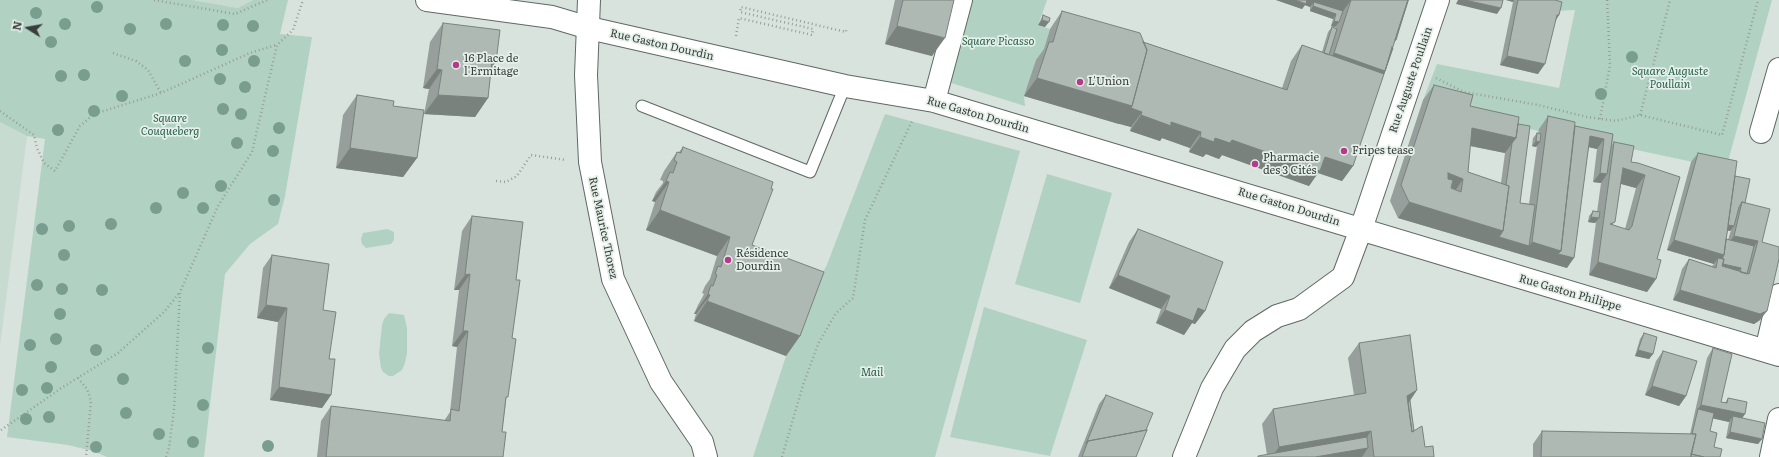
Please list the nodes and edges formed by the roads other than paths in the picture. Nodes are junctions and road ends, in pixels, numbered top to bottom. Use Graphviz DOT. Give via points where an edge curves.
graph roads {
  1 [pos="427,0"];
  2 [pos="589,0"];
  3 [pos="961,0"];
  4 [pos="1438,0"];
  5 [pos="589,28"];
  6 [pos="1779,69"];
  7 [pos="845,86"];
  8 [pos="934,101"];
  9 [pos="642,106"];
  10 [pos="1774,109"];
  11 [pos="1761,132"];
  12 [pos="1361,229"];
  13 [pos="1779,295"];
  14 [pos="1773,353"];
  15 [pos="1779,419"];
  16 [pos="706,457"];
  17 [pos="1184,457"];
  18 [pos="1771,457"];
  1 -- 5 [label="street, Rue Gaston Dourdin" via="552,17"];
  2 -- 5 [label="street, Rue Maurice Thorez"];
  3 -- 8 [label="street"];
  4 -- 12 [label="street, Rue Auguste Poullain"];
  5 -- 7 [label="street, Rue Gaston Dourdin"];
  5 -- 16 [label="street, Rue Maurice Thorez" via="586,75 590,162 613,280 661,382 702,442"];
  6 -- 10 [label="street"];
  7 -- 8 [label="street, Rue Gaston Dourdin"];
  7 -- 9 [label="lane" via="810,172"];
  8 -- 12 [label="street, Rue Gaston Dourdin"];
  10 -- 11 [label="street"];
  12 -- 14 [label="street, Rue Gaston Philippe"];
  12 -- 17 [label="street, Rue Auguste Poullain" via="1343,277 1299,309 1277,316 1253,331 1235,349 1212,388"];
  13 -- 14 [label="street"];
  15 -- 18 [label="street"];
}
